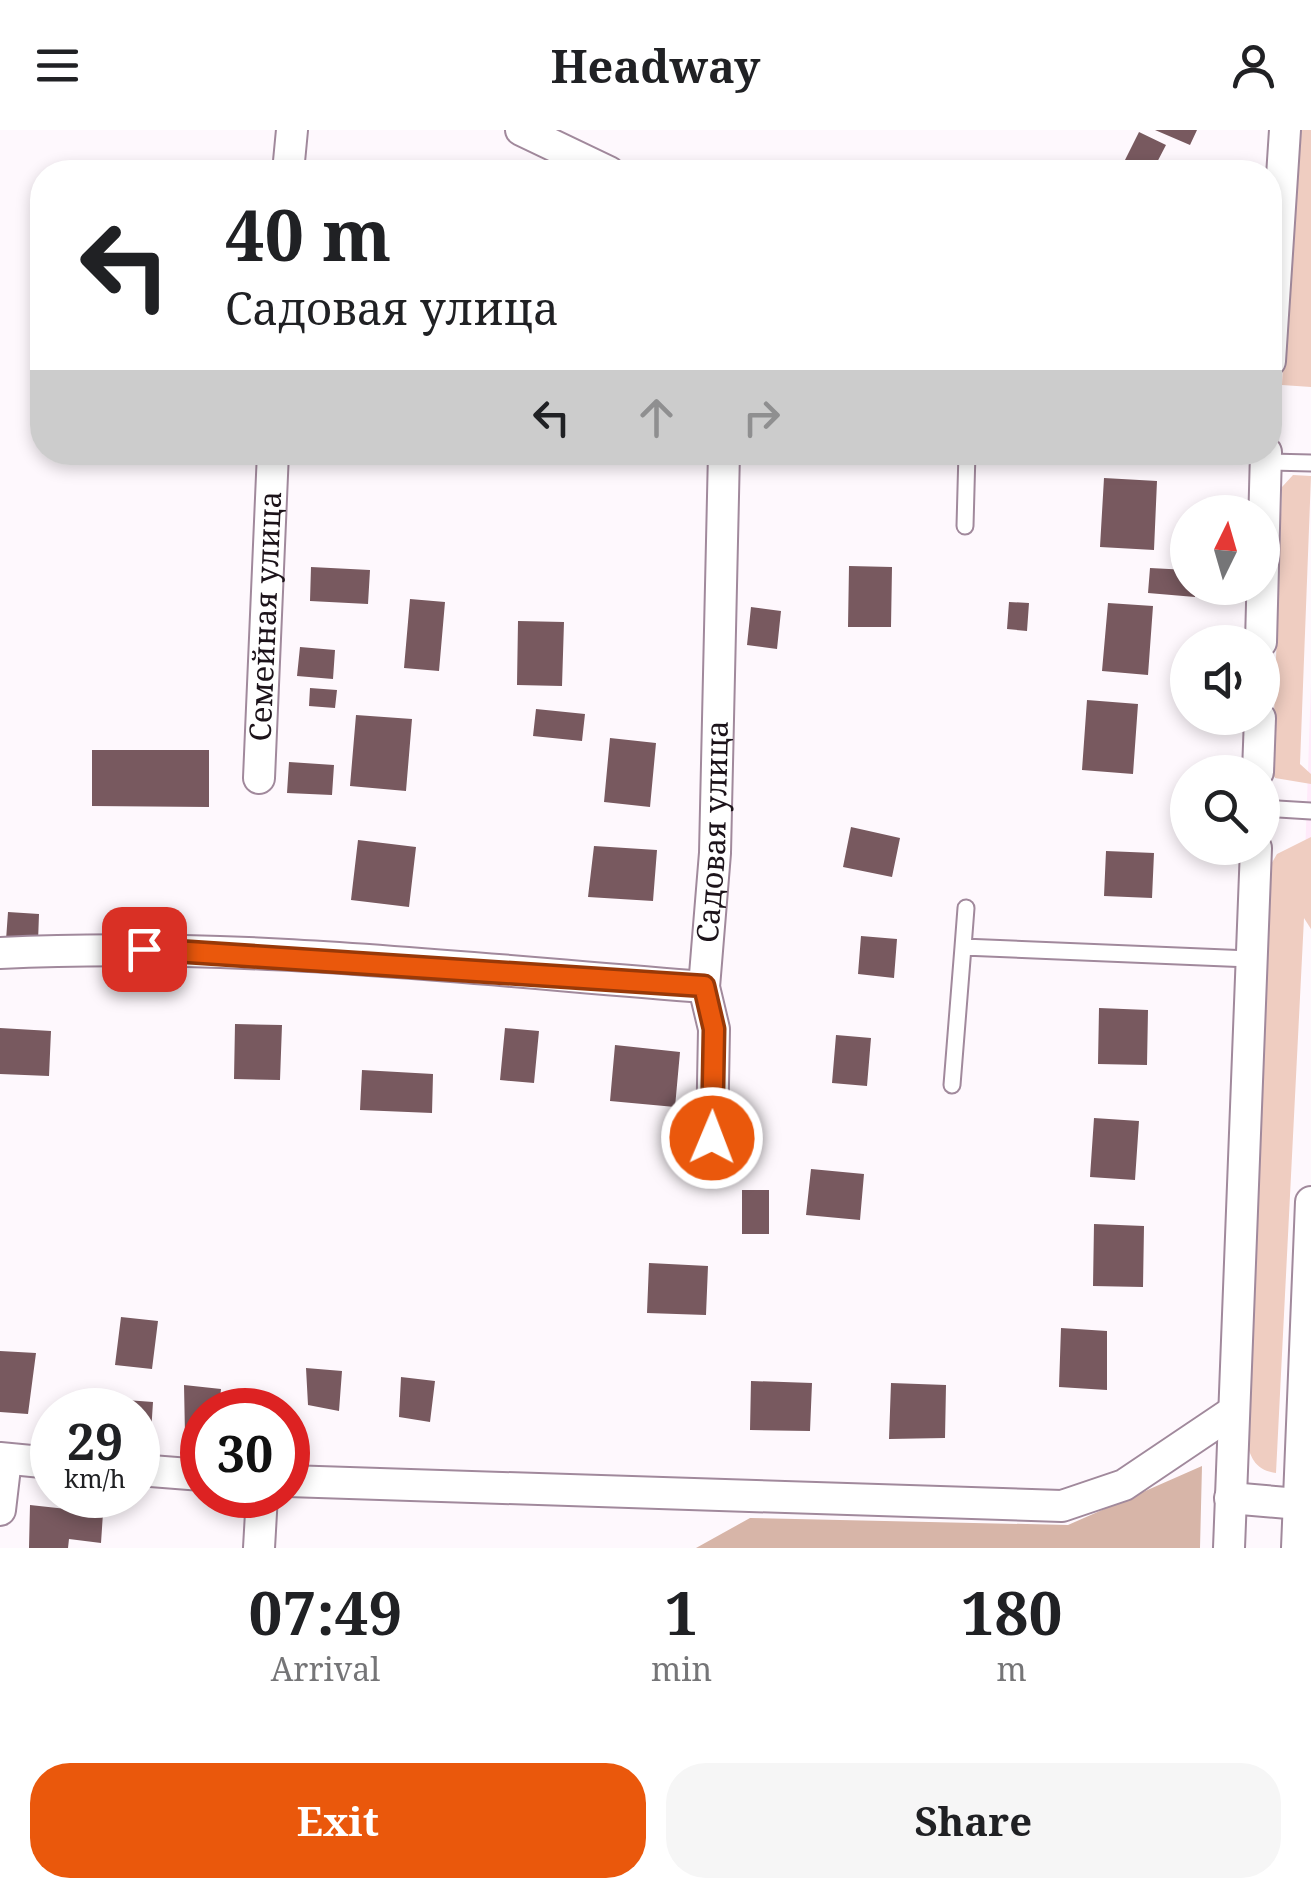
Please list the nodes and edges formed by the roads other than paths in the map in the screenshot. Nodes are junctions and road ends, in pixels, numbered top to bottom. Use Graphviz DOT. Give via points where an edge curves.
graph roads {
  1 [pos="292,130"];
  2 [pos="521,130"];
  3 [pos="1285,130"];
  4 [pos="289,160"];
  5 [pos="584,160"];
  6 [pos="1282,176"];
  7 [pos="1282,459"];
  8 [pos="1311,463"];
  9 [pos="272,465"];
  10 [pos="724,465"];
  11 [pos="967,465"];
  12 [pos="1266,465"];
  13 [pos="965,526"];
  14 [pos="1262,625"];
  15 [pos="259,778"];
  16 [pos="1280,809"];
  17 [pos="1311,812"];
  18 [pos="1255,865"];
  19 [pos="966,908"];
  20 [pos="963,946"];
  21 [pos="0,953"];
  22 [pos="1250,958"];
  23 [pos="704,986"];
  24 [pos="952,1085"];
  25 [pos="712,1138"];
  26 [pos="1311,1202"];
  27 [pos="1231,1414"];
  28 [pos="3,1458"];
  29 [pos="30,1461"];
  30 [pos="310,1482"];
  31 [pos="1230,1498"];
  32 [pos="1305,1505"];
  33 [pos="0,1510"];
  34 [pos="260,1518"];
  35 [pos="258,1548"];
  36 [pos="1229,1548"];
  37 [pos="1297,1548"];
  1 -- 4 [label="street"];
  2 -- 5 [label="street"];
  3 -- 6 [label="street"];
  7 -- 8 [label="lane"];
  9 -- 15 [label="street, Семейная улица"];
  10 -- 23 [label="street, Садовая улица" via="714,854"];
  11 -- 13 [label="lane"];
  12 -- 14 [label="street"];
  16 -- 17 [label="lane"];
  18 -- 22 [label="street"];
  19 -- 20 [label="lane"];
  20 -- 22 [label="lane"];
  20 -- 24 [label="lane"];
  21 -- 23 [label="street, Садовая улица" via="255,954"];
  22 -- 27 [label="street"];
  23 -- 25 [label="street" via="713,1018"];
  26 -- 32 [label="street"];
  27 -- 30 [label="street" via="1124,1485 1062,1506"];
  27 -- 31 [label="street"];
  28 -- 29 [label="street"];
  28 -- 33 [label="street"];
  31 -- 32 [label="street"];
  31 -- 36 [label="street"];
  32 -- 37 [label="street"];
  34 -- 35 [label="street"];
}
